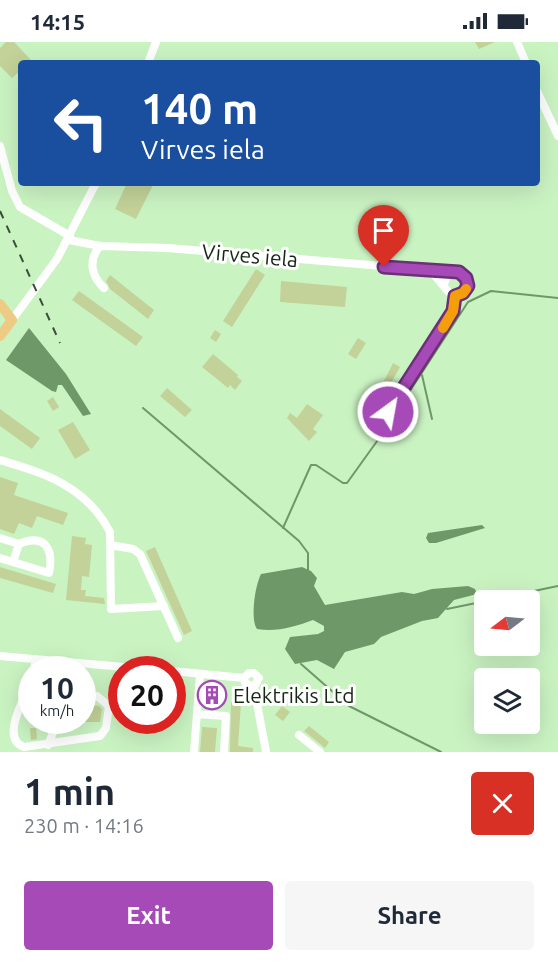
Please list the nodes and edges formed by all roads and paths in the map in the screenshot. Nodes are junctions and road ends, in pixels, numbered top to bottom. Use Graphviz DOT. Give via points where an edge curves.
graph roads {
  1 [pos="156,42"];
  2 [pos="517,42"];
  3 [pos="149,60"];
  4 [pos="525,60"];
  5 [pos="540,97"];
  6 [pos="558,136"];
  7 [pos="0,146"];
  8 [pos="95,186"];
  9 [pos="70,238"];
  10 [pos="100,246"];
  11 [pos="431,271"];
  12 [pos="454,272"];
  13 [pos="444,284"];
  14 [pos="104,288"];
  15 [pos="455,296"];
  16 [pos="0,304"];
  17 [pos="12,320"];
  18 [pos="0,336"];
  19 [pos="388,412"];
  20 [pos="0,460"];
  21 [pos="0,538"];
  22 [pos="19,544"];
  23 [pos="110,545"];
  24 [pos="0,558"];
  25 [pos="13,562"];
  26 [pos="164,606"];
  27 [pos="178,638"];
  28 [pos="0,656"];
  29 [pos="18,658"];
  30 [pos="186,673"];
  31 [pos="200,674"];
  32 [pos="96,696"];
  33 [pos="18,709"];
  34 [pos="197,714"];
  35 [pos="52,734"];
  36 [pos="299,735"];
  37 [pos="48,745"];
  38 [pos="194,752"];
  39 [pos="224,752"];
  40 [pos="266,752"];
  41 [pos="320,752"];
  1 -- 3 [label="street"];
  2 -- 4 [label="street"];
  5 -- 6 [label="street"];
  7 -- 9 [label="street, Virves iela" via="20,207"];
  8 -- 9 [label="street"];
  9 -- 10 [label="street, Virves iela"];
  9 -- 17 [label="street"];
  10 -- 11 [label="street, Virves iela" via="168,248"];
  10 -- 14 [label="street" via="91,262"];
  11 -- 12 [label="street, Virves iela"];
  11 -- 13 [label="street"];
  12 -- 13 [label="street"];
  12 -- 15 [label="street" via="463,274 468,286"];
  13 -- 15 [label="street" via="447,292"];
  15 -- 19 [label="street" via="453,311"];
  16 -- 17 [label="main road"];
  17 -- 18 [label="main road"];
  20 -- 23 [label="street" via="45,473 70,486 104,521 110,532"];
  21 -- 22 [label="street"];
  22 -- 25 [label="street"];
  22 -- 25 [label="street" via="29,540 42,542 52,558 49,573"];
  23 -- 26 [label="street" via="134,549 140,554"];
  23 -- 26 [label="street" via="111,609"];
  24 -- 25 [label="street"];
  26 -- 27 [label="street"];
  28 -- 29 [label="street"];
  30 -- 31 [label="street"];
  31 -- 34 [label="street"];
  31 -- 40 [label="street" via="244,678 249,673 256,674 259,681 254,687"];
  32 -- 37 [label="street" via="106,702 109,716 100,736"];
  33 -- 37 [label="street" via="9,727 10,739 24,747"];
  34 -- 38 [label="street"];
  34 -- 39 [label="street" via="226,716"];
  35 -- 37 [label="street"];
  36 -- 41 [label="street"];
}
